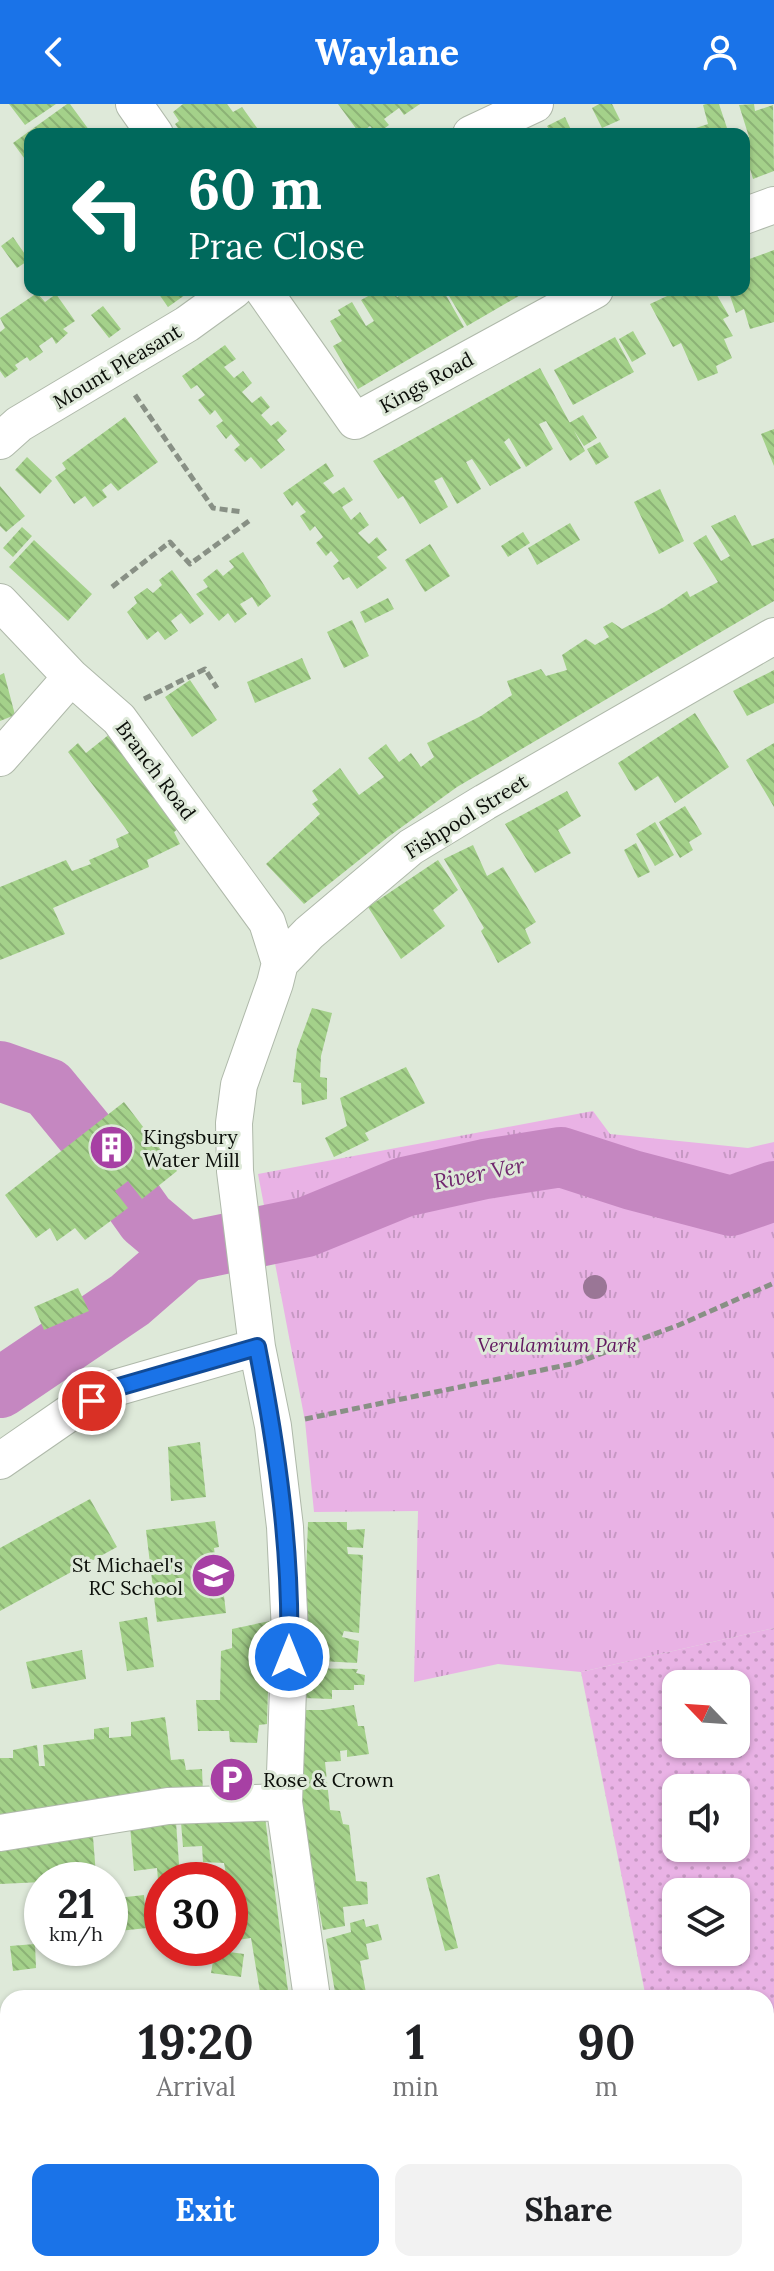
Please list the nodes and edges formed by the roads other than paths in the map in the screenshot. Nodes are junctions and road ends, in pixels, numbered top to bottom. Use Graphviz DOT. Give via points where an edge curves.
graph roads {
  1 [pos="134,104"];
  2 [pos="535,104"];
  3 [pos="151,128"];
  4 [pos="484,128"];
  5 [pos="774,205"];
  6 [pos="750,214"];
  7 [pos="226,296"];
  8 [pos="267,296"];
  9 [pos="584,296"];
  10 [pos="0,441"];
  11 [pos="0,602"];
  12 [pos="774,636"];
  13 [pos="71,677"];
  14 [pos="0,758"];
  15 [pos="280,963"];
  16 [pos="257,1347"];
  17 [pos="0,1461"];
  18 [pos="284,1802"];
  19 [pos="0,1833"];
  20 [pos="311,1990"];
  1 -- 3 [label="street"];
  2 -- 4 [label="street"];
  5 -- 6 [label="street"];
  7 -- 10 [label="street, Mount Pleasant" via="19,424"];
  8 -- 9 [label="street, Kings Road" via="355,421"];
  11 -- 13 [label="street, Branch Road"];
  12 -- 15 [label="street, Fishpool Street" via="411,847"];
  13 -- 14 [label="street"];
  13 -- 15 [label="street, Branch Road" via="119,719 267,922"];
  15 -- 16 [label="street, Fishpool Street" via="239,1085 234,1123"];
  16 -- 17 [label="street" via="115,1388"];
  16 -- 18 [label="street, Fishpool Street" via="273,1426 288,1579"];
  18 -- 19 [label="street" via="168,1806"];
  18 -- 20 [label="street, Fishpool Street"];
}
